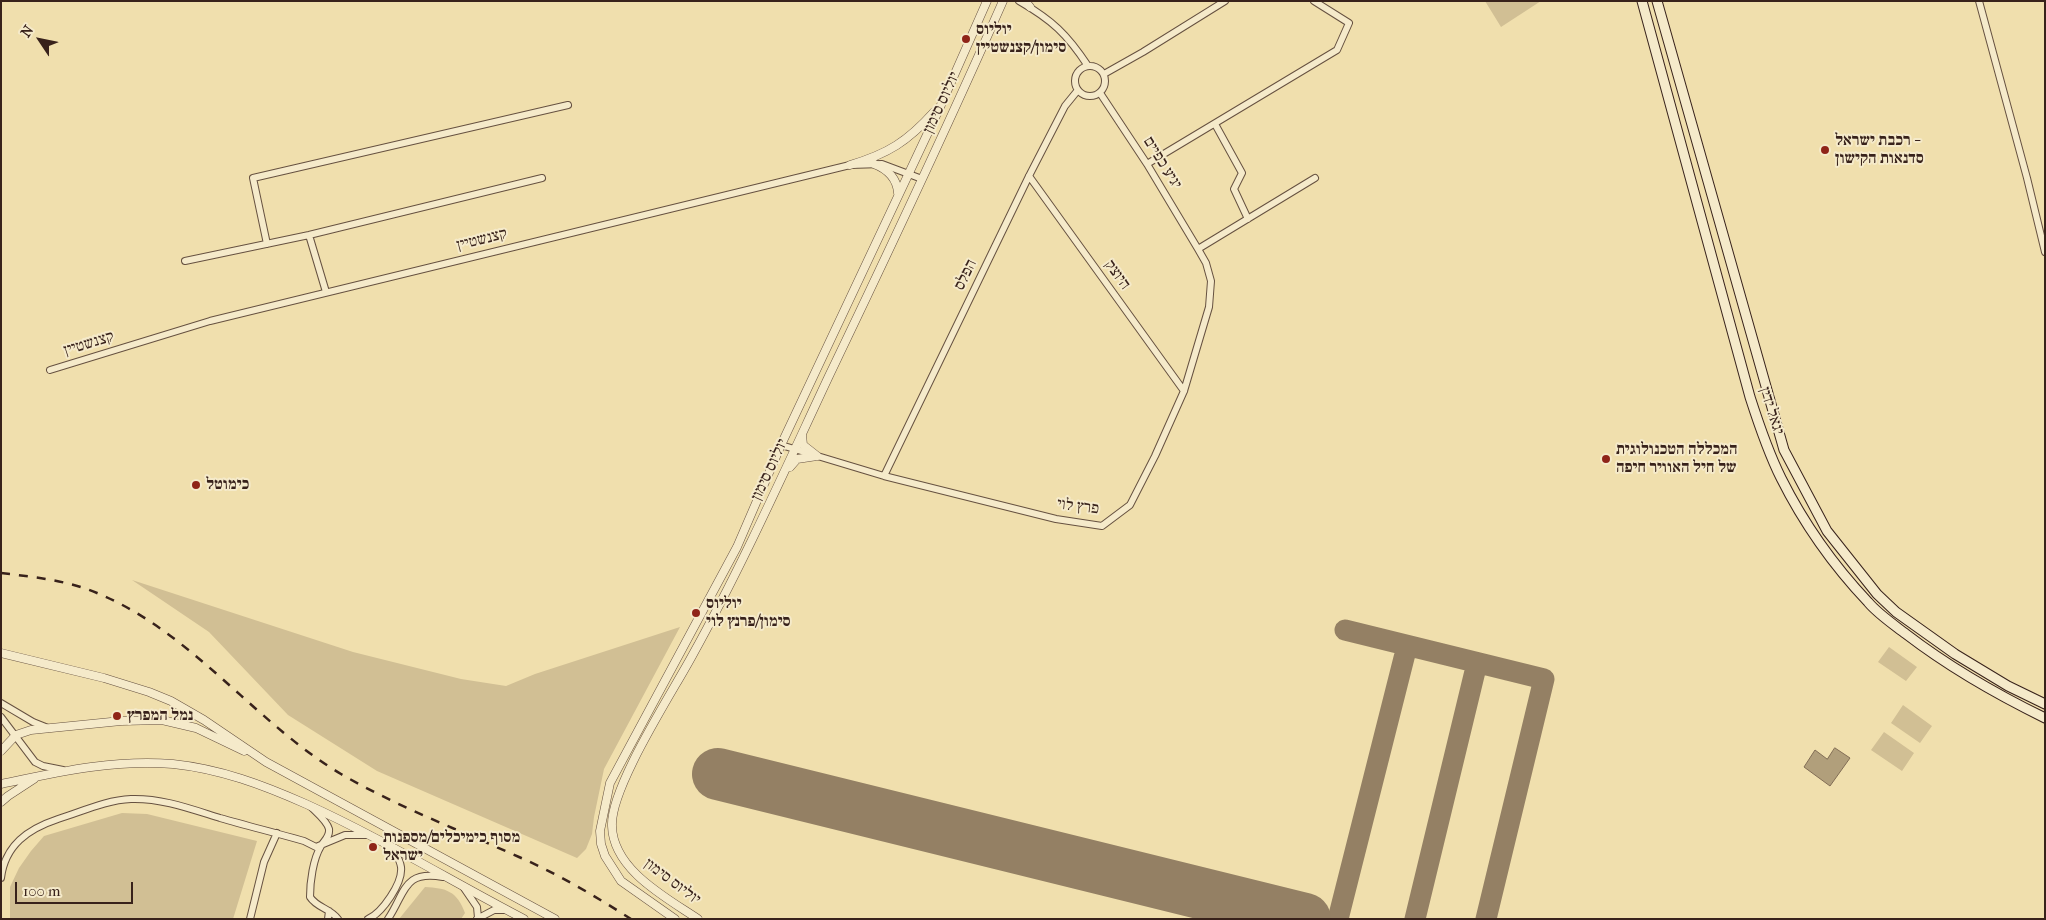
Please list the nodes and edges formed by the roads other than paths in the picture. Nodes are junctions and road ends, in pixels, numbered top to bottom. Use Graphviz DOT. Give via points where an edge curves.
graph roads {
  1 [pos="987,1"];
  2 [pos="1004,1"];
  3 [pos="1019,1"];
  4 [pos="1225,1"];
  5 [pos="1314,1"];
  6 [pos="1642,1"];
  7 [pos="1657,1"];
  8 [pos="1979,1"];
  9 [pos="1027,4"];
  10 [pos="1088,66"];
  11 [pos="1104,74"];
  12 [pos="1078,90"];
  13 [pos="1100,93"];
  14 [pos="941,104"];
  15 [pos="568,105"];
  16 [pos="1215,124"];
  17 [pos="874,164"];
  18 [pos="1148,164"];
  19 [pos="850,166"];
  20 [pos="908,173"];
  21 [pos="1029,176"];
  22 [pos="542,178"];
  23 [pos="1315,178"];
  24 [pos="922,180"];
  25 [pos="897,197"];
  26 [pos="1248,219"];
  27 [pos="310,235"];
  28 [pos="267,244"];
  29 [pos="1198,249"];
  30 [pos="2045,252"];
  31 [pos="186,260"];
  32 [pos="326,292"];
  33 [pos="50,370"];
  34 [pos="1184,391"];
  35 [pos="802,434"];
  36 [pos="781,445"];
  37 [pos="795,450"];
  38 [pos="817,456"];
  39 [pos="785,472"];
  40 [pos="884,476"];
  41 [pos="1,653"];
  42 [pos="1,703"];
  43 [pos="2045,704"];
  44 [pos="1,717"];
  45 [pos="2045,718"];
  46 [pos="49,728"];
  47 [pos="16,735"];
  48 [pos="1,751"];
  49 [pos="266,762"];
  50 [pos="66,771"];
  51 [pos="39,776"];
  52 [pos="1,784"];
  53 [pos="1,802"];
  54 [pos="310,806"];
  55 [pos="277,834"];
  56 [pos="370,835"];
  57 [pos="321,846"];
  58 [pos="393,848"];
  59 [pos="447,877"];
  60 [pos="1,878"];
  61 [pos="463,886"];
  62 [pos="507,910"];
  63 [pos="328,911"];
  64 [pos="478,918"];
  65 [pos="250,919"];
  66 [pos="328,919"];
  67 [pos="338,919"];
  68 [pos="368,919"];
  69 [pos="388,919"];
  70 [pos="524,919"];
  71 [pos="555,919"];
  72 [pos="675,919"];
  73 [pos="698,919"];
  1 -- 14 [label="street, יוליוס סימון"];
  2 -- 24 [label="street, יוליוס סימון"];
  3 -- 9 [label="street"];
  4 -- 11 [label="street"];
  5 -- 16 [label="street" via="1350,23 1337,50"];
  6 -- 45 [label="main road, יגאל ידין" via="1750,397 1764,440 1782,479 1818,539 1868,603 1953,668"];
  7 -- 43 [label="main road, יגאל ידין" via="1784,450 1827,531 1877,594 1896,612 1955,654"];
  8 -- 30 [label="street"];
  9 -- 10 [label="street" via="1061,30"];
  10 -- 11 [label="street" via="1097,67"];
  10 -- 12 [label="street" via="1076,75"];
  11 -- 13 [label="street" via="1105,84"];
  12 -- 13 [label="street" via="1086,96"];
  12 -- 21 [label="street, הפלס" via="1065,106"];
  13 -- 18 [label="street, יגיע כפיים"];
  14 -- 19 [label="street" via="905,141"];
  14 -- 20 [label="street, יוליוס סימון"];
  15 -- 28 [label="street" via="253,178"];
  16 -- 18 [label="street"];
  16 -- 26 [label="street" via="1242,174 1234,189"];
  17 -- 19 [label="street, קצנשטיין"];
  17 -- 20 [label="street, קצנשטיין"];
  17 -- 25 [label="street" via="893,178"];
  18 -- 29 [label="street, יגיע כפיים"];
  19 -- 32 [label="street, קצנשטיין"];
  20 -- 24 [label="street, קצנשטיין"];
  20 -- 25 [label="street, יוליוס סימון"];
  21 -- 34 [label="street, היוצק"];
  21 -- 40 [label="street, הפלס"];
  22 -- 27 [label="street"];
  23 -- 26 [label="street"];
  24 -- 35 [label="street, יוליוס סימון"];
  25 -- 36 [label="street, יוליוס סימון"];
  26 -- 29 [label="street"];
  27 -- 28 [label="street"];
  27 -- 32 [label="street"];
  28 -- 31 [label="street"];
  29 -- 34 [label="street, פרץ לוי" via="1211,281 1209,307"];
  32 -- 33 [label="street, קצנשטיין" via="210,321"];
  34 -- 40 [label="street, פרץ לוי" via="1130,505 1102,526 1056,519"];
  35 -- 37 [label="street, יוליוס סימון"];
  35 -- 38 [label="street" via="803,446"];
  36 -- 37 [label="street, פרץ לוי"];
  36 -- 72 [label="street, יוליוס סימון" via="737,547 630,744 610,784 606,800 601,844 612,870 628,888"];
  37 -- 38 [label="street, פרץ לוי"];
  37 -- 39 [label="street, יוליוס סימון"];
  38 -- 39 [label="street" via="797,459"];
  38 -- 40 [label="street, פרץ לוי"];
  39 -- 73 [label="street, יוליוס סימון" via="734,578 639,752 623,785 612,819 612,830 620,852 637,875"];
  41 -- 49 [label="street" via="148,692 204,720"];
  42 -- 46 [label="street"];
  44 -- 47 [label="street"];
  46 -- 47 [label="street"];
  46 -- 49 [label="street" via="140,720 172,721 196,728"];
  47 -- 48 [label="street"];
  47 -- 50 [label="street" via="35,762"];
  49 -- 71 [label="street"];
  50 -- 51 [label="street"];
  50 -- 54 [label="street" via="125,763 195,767 260,784"];
  51 -- 52 [label="street"];
  51 -- 53 [label="street"];
  54 -- 56 [label="street"];
  54 -- 57 [label="street" via="328,828 328,836"];
  55 -- 57 [label="street"];
  55 -- 60 [label="street" via="182,806 130,799 102,804 25,834 9,852"];
  55 -- 65 [label="street" via="264,862"];
  56 -- 57 [label="street" via="345,835"];
  56 -- 58 [label="street"];
  57 -- 63 [label="street" via="313,869 310,897 314,904"];
  58 -- 59 [label="street"];
  58 -- 68 [label="street" via="401,864 401,874 387,902"];
  59 -- 61 [label="street"];
  59 -- 69 [label="street" via="422,875 411,880"];
  61 -- 62 [label="street"];
  61 -- 64 [label="street" via="477,907"];
  62 -- 64 [label="street" via="494,910"];
  62 -- 70 [label="street"];
  63 -- 66 [label="street"];
  63 -- 67 [label="street"];
}
